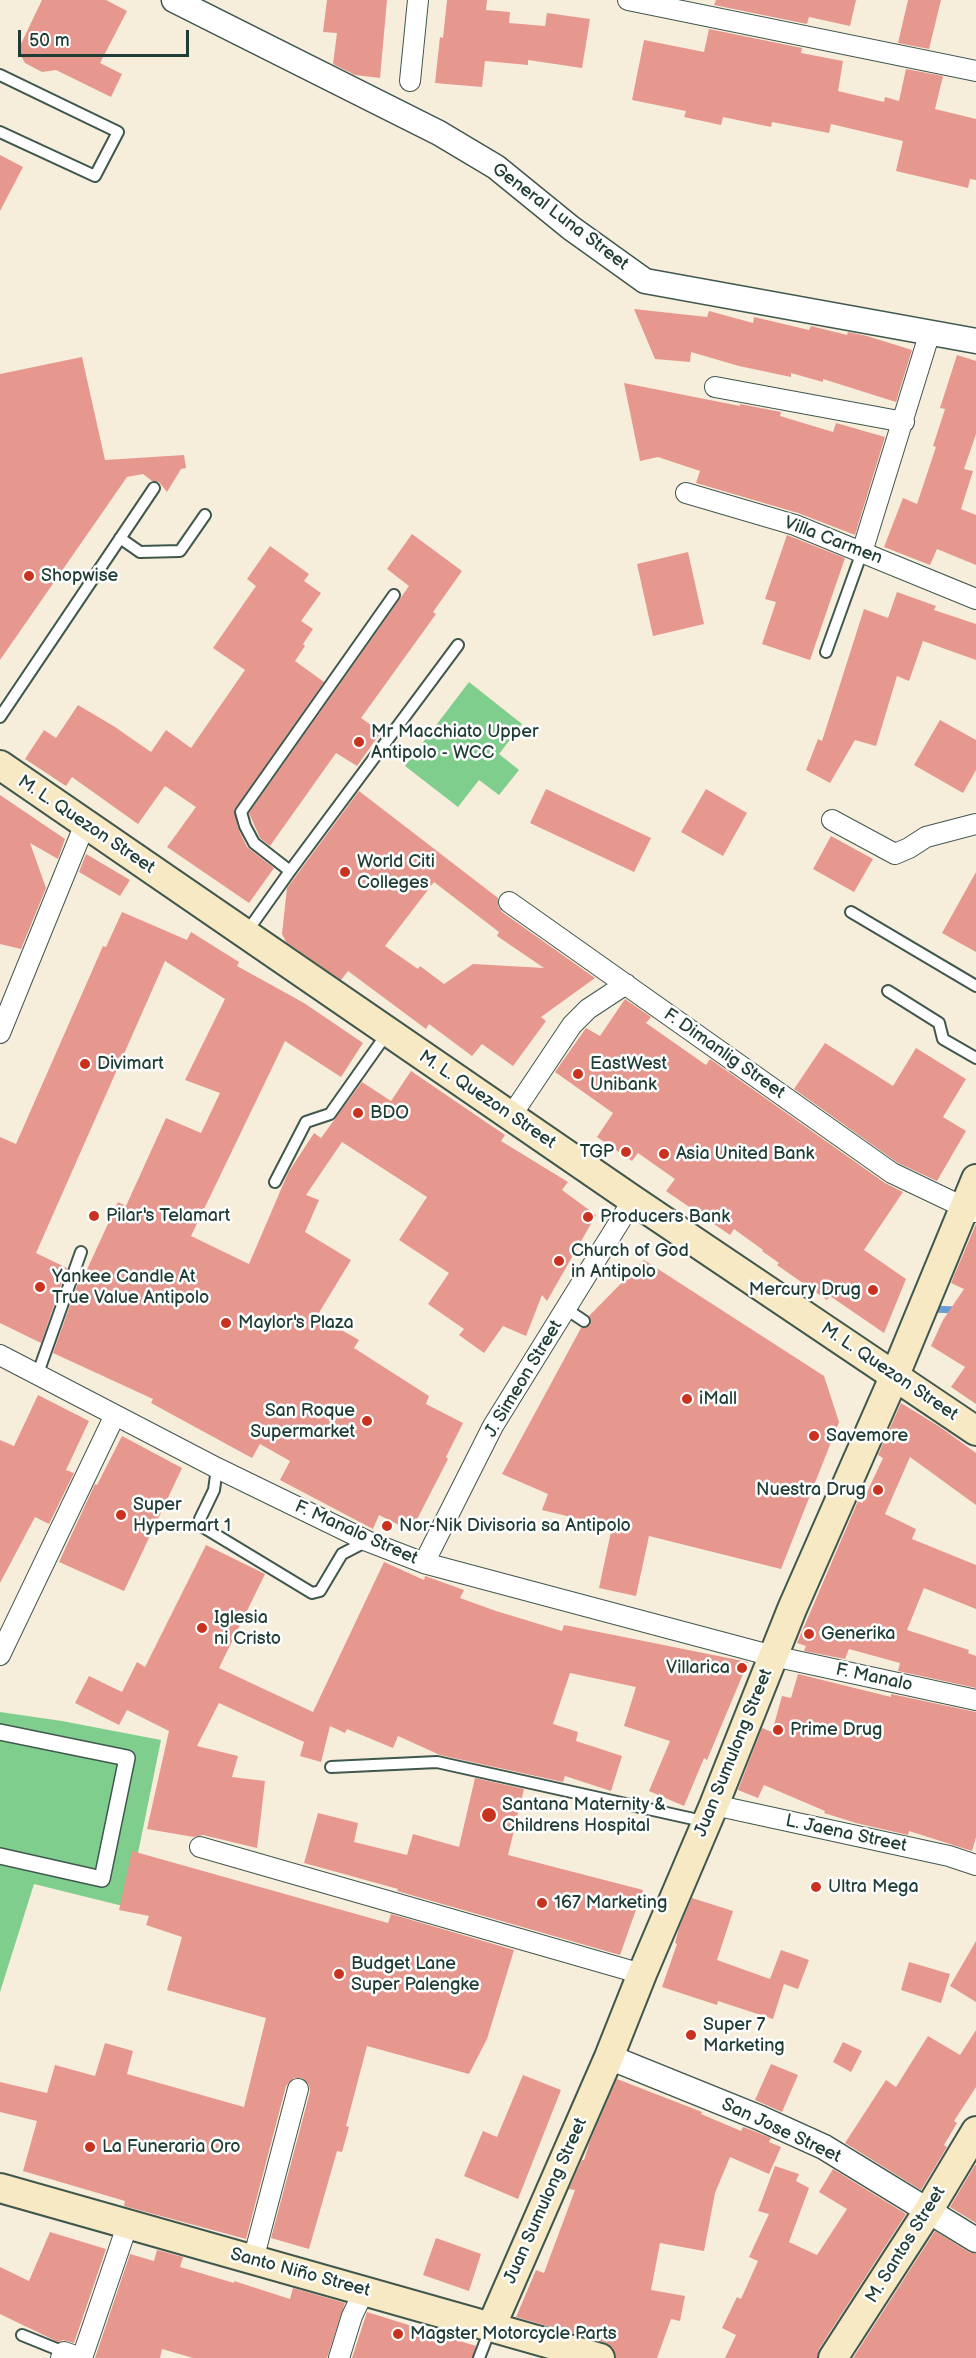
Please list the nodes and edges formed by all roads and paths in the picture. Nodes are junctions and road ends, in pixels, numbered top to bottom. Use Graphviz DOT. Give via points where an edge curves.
graph roads {
  1 [pos="174,0"];
  2 [pos="418,0"];
  3 [pos="628,0"];
  4 [pos="976,71"];
  5 [pos="0,75"];
  6 [pos="410,81"];
  7 [pos="0,132"];
  8 [pos="930,332"];
  9 [pos="976,342"];
  10 [pos="715,387"];
  11 [pos="904,422"];
  12 [pos="154,488"];
  13 [pos="686,493"];
  14 [pos="205,515"];
  15 [pos="120,538"];
  16 [pos="862,552"];
  17 [pos="394,595"];
  18 [pos="976,598"];
  19 [pos="458,645"];
  20 [pos="826,652"];
  21 [pos="4,703"];
  22 [pos="0,717"];
  23 [pos="0,765"];
  24 [pos="832,820"];
  25 [pos="85,824"];
  26 [pos="976,824"];
  27 [pos="290,871"];
  28 [pos="508,902"];
  29 [pos="851,912"];
  30 [pos="246,933"];
  31 [pos="626,984"];
  32 [pos="976,986"];
  33 [pos="888,991"];
  34 [pos="388,1032"];
  35 [pos="0,1033"];
  36 [pos="976,1058"];
  37 [pos="511,1116"];
  38 [pos="976,1179"];
  39 [pos="275,1182"];
  40 [pos="633,1200"];
  41 [pos="970,1210"];
  42 [pos="81,1252"];
  43 [pos="566,1309"];
  44 [pos="584,1321"];
  45 [pos="0,1355"];
  46 [pos="38,1373"];
  47 [pos="894,1375"];
  48 [pos="115,1415"];
  49 [pos="976,1431"];
  50 [pos="217,1468"];
  51 [pos="367,1541"];
  52 [pos="424,1563"];
  53 [pos="0,1655"];
  54 [pos="773,1656"];
  55 [pos="976,1700"];
  56 [pos="0,1732"];
  57 [pos="331,1767"];
  58 [pos="711,1813"];
  59 [pos="200,1846"];
  60 [pos="0,1856"];
  61 [pos="976,1865"];
  62 [pos="642,1974"];
  63 [pos="609,2057"];
  64 [pos="298,2089"];
  65 [pos="976,2131"];
  66 [pos="0,2188"];
  67 [pos="928,2211"];
  68 [pos="128,2226"];
  69 [pos="976,2240"];
  70 [pos="253,2260"];
  71 [pos="364,2291"];
  72 [pos="491,2327"];
  73 [pos="22,2335"];
  74 [pos="72,2356"];
  75 [pos="339,2358"];
  76 [pos="479,2358"];
  77 [pos="600,2358"];
  78 [pos="833,2358"];
  1 -- 8 [label="street, General Luna Street" via="410,118 496,167 645,281"];
  2 -- 6 [label="street"];
  3 -- 4 [label="street"];
  5 -- 7 [label="lane" via="118,132 95,176"];
  8 -- 9 [label="street, General Luna Street"];
  8 -- 11 [label="street"];
  10 -- 11 [label="street"];
  11 -- 16 [label="street"];
  12 -- 15 [label="lane"];
  13 -- 16 [label="street, Villa Carmen" via="795,525"];
  14 -- 15 [label="lane" via="180,551 140,552"];
  15 -- 21 [label="lane"];
  16 -- 18 [label="street, Villa Carmen"];
  16 -- 20 [label="lane"];
  17 -- 27 [label="lane" via="242,812 254,843"];
  19 -- 27 [label="lane"];
  21 -- 22 [label="lane"];
  23 -- 25 [label="main road, M. L. Quezon Street"];
  24 -- 26 [label="street" via="895,854 926,837"];
  25 -- 30 [label="main road, M. L. Quezon Street"];
  25 -- 35 [label="street"];
  27 -- 30 [label="lane"];
  28 -- 31 [label="street, F. Dimanlig Street"];
  29 -- 32 [label="lane"];
  30 -- 34 [label="main road, M. L. Quezon Street"];
  31 -- 37 [label="street" via="588,1009 572,1025"];
  31 -- 41 [label="street, F. Dimanlig Street" via="892,1173"];
  33 -- 36 [label="lane" via="939,1023 943,1039"];
  34 -- 37 [label="main road, M. L. Quezon Street"];
  34 -- 39 [label="lane" via="330,1114 306,1122"];
  37 -- 40 [label="main road, M. L. Quezon Street"];
  38 -- 41 [label="main road, Juan Sumulong Street"];
  40 -- 43 [label="street, J. Simeon Street"];
  40 -- 47 [label="main road, M. L. Quezon Street"];
  41 -- 47 [label="main road, Juan Sumulong Street"];
  42 -- 46 [label="lane"];
  43 -- 44 [label="lane"];
  43 -- 52 [label="street, J. Simeon Street" via="494,1426"];
  45 -- 46 [label="street, F. Manalo Street"];
  46 -- 48 [label="street, F. Manalo Street"];
  47 -- 49 [label="main road, M. L. Quezon Street"];
  47 -- 54 [label="main road, Juan Sumulong Street"];
  48 -- 50 [label="street, F. Manalo Street"];
  48 -- 53 [label="street"];
  50 -- 51 [label="street, F. Manalo Street"];
  50 -- 51 [label="lane" via="214,1490 200,1519 204,1527 312,1593 320,1592 342,1554"];
  51 -- 52 [label="street, F. Manalo Street"];
  52 -- 54 [label="street, F. Manalo Street"];
  54 -- 55 [label="street, F. Manalo"];
  54 -- 58 [label="main road, Juan Sumulong Street"];
  56 -- 60 [label="street" via="127,1758 102,1879"];
  57 -- 58 [label="lane" via="437,1762"];
  58 -- 61 [label="street, L. Jaena Street" via="949,1856"];
  58 -- 62 [label="main road, Juan Sumulong Street"];
  59 -- 62 [label="street"];
  62 -- 63 [label="main road, Juan Sumulong Street"];
  63 -- 67 [label="street, San Jose Street" via="824,2147"];
  63 -- 72 [label="main road, Juan Sumulong Street"];
  64 -- 70 [label="street"];
  65 -- 67 [label="main road, M. Santos Street"];
  66 -- 68 [label="main road, Santo Niño Street"];
  67 -- 69 [label="street, San Jose Street"];
  67 -- 78 [label="main road, M. Santos Street"];
  68 -- 70 [label="main road, Santo Niño Street"];
  68 -- 74 [label="street"];
  70 -- 71 [label="main road, Santo Niño Street"];
  71 -- 72 [label="main road, Santo Niño Street"];
  71 -- 75 [label="street"];
  72 -- 76 [label="lane"];
  72 -- 77 [label="main road, Santo Niño Street"];
  73 -- 74 [label="lane"];
}
